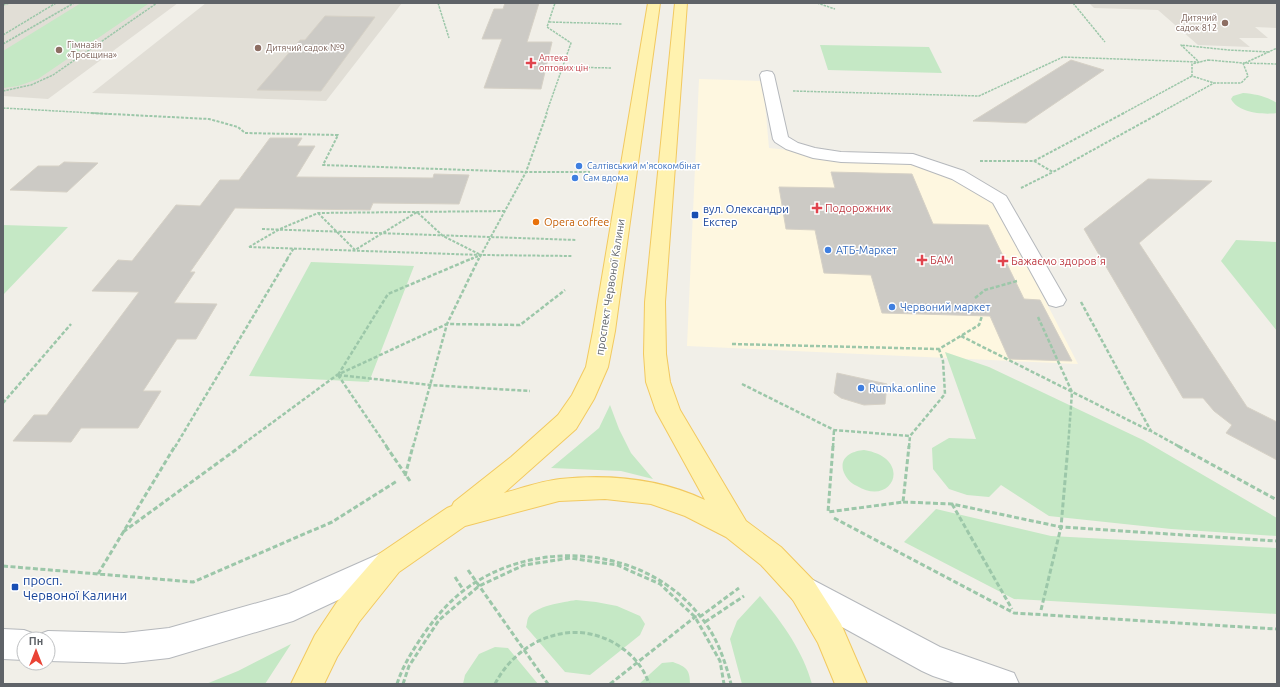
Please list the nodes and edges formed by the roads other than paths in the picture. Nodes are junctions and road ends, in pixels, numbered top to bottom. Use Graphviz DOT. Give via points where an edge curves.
graph roads {
  1 [pos="654,3"];
  2 [pos="681,3"];
  3 [pos="769,83"];
  4 [pos="1056,300"];
  5 [pos="457,516"];
  6 [pos="736,529"];
  7 [pos="389,563"];
  8 [pos="803,590"];
  9 [pos="3,644"];
  10 [pos="16,645"];
  11 [pos="56,646"];
  12 [pos="307,684"];
  13 [pos="851,684"];
  14 [pos="1003,684"];
  1 -- 5 [label="main road, проспект Червоної Калини" via="597,367 567,422"];
  2 -- 6 [label="main road" via="655,302 655,354 658,382 668,411"];
  3 -- 4 [label="street" via="781,139 792,146 813,153 840,157 913,158 958,175 1000,200"];
  5 -- 6 [label="main road" via="559,490 605,488 651,493 687,505"];
  5 -- 7 [label="main road, проспект Червоної Калини"];
  6 -- 8 [label="main road" via="771,556"];
  7 -- 11 [label="street" via="293,607 169,643 124,648"];
  7 -- 12 [label="main road, проспект Червоної Калини" via="348,612 326,646"];
  8 -- 13 [label="main road" via="830,634"];
  8 -- 14 [label="street" via="933,660"];
  9 -- 10 [label="street"];
}
